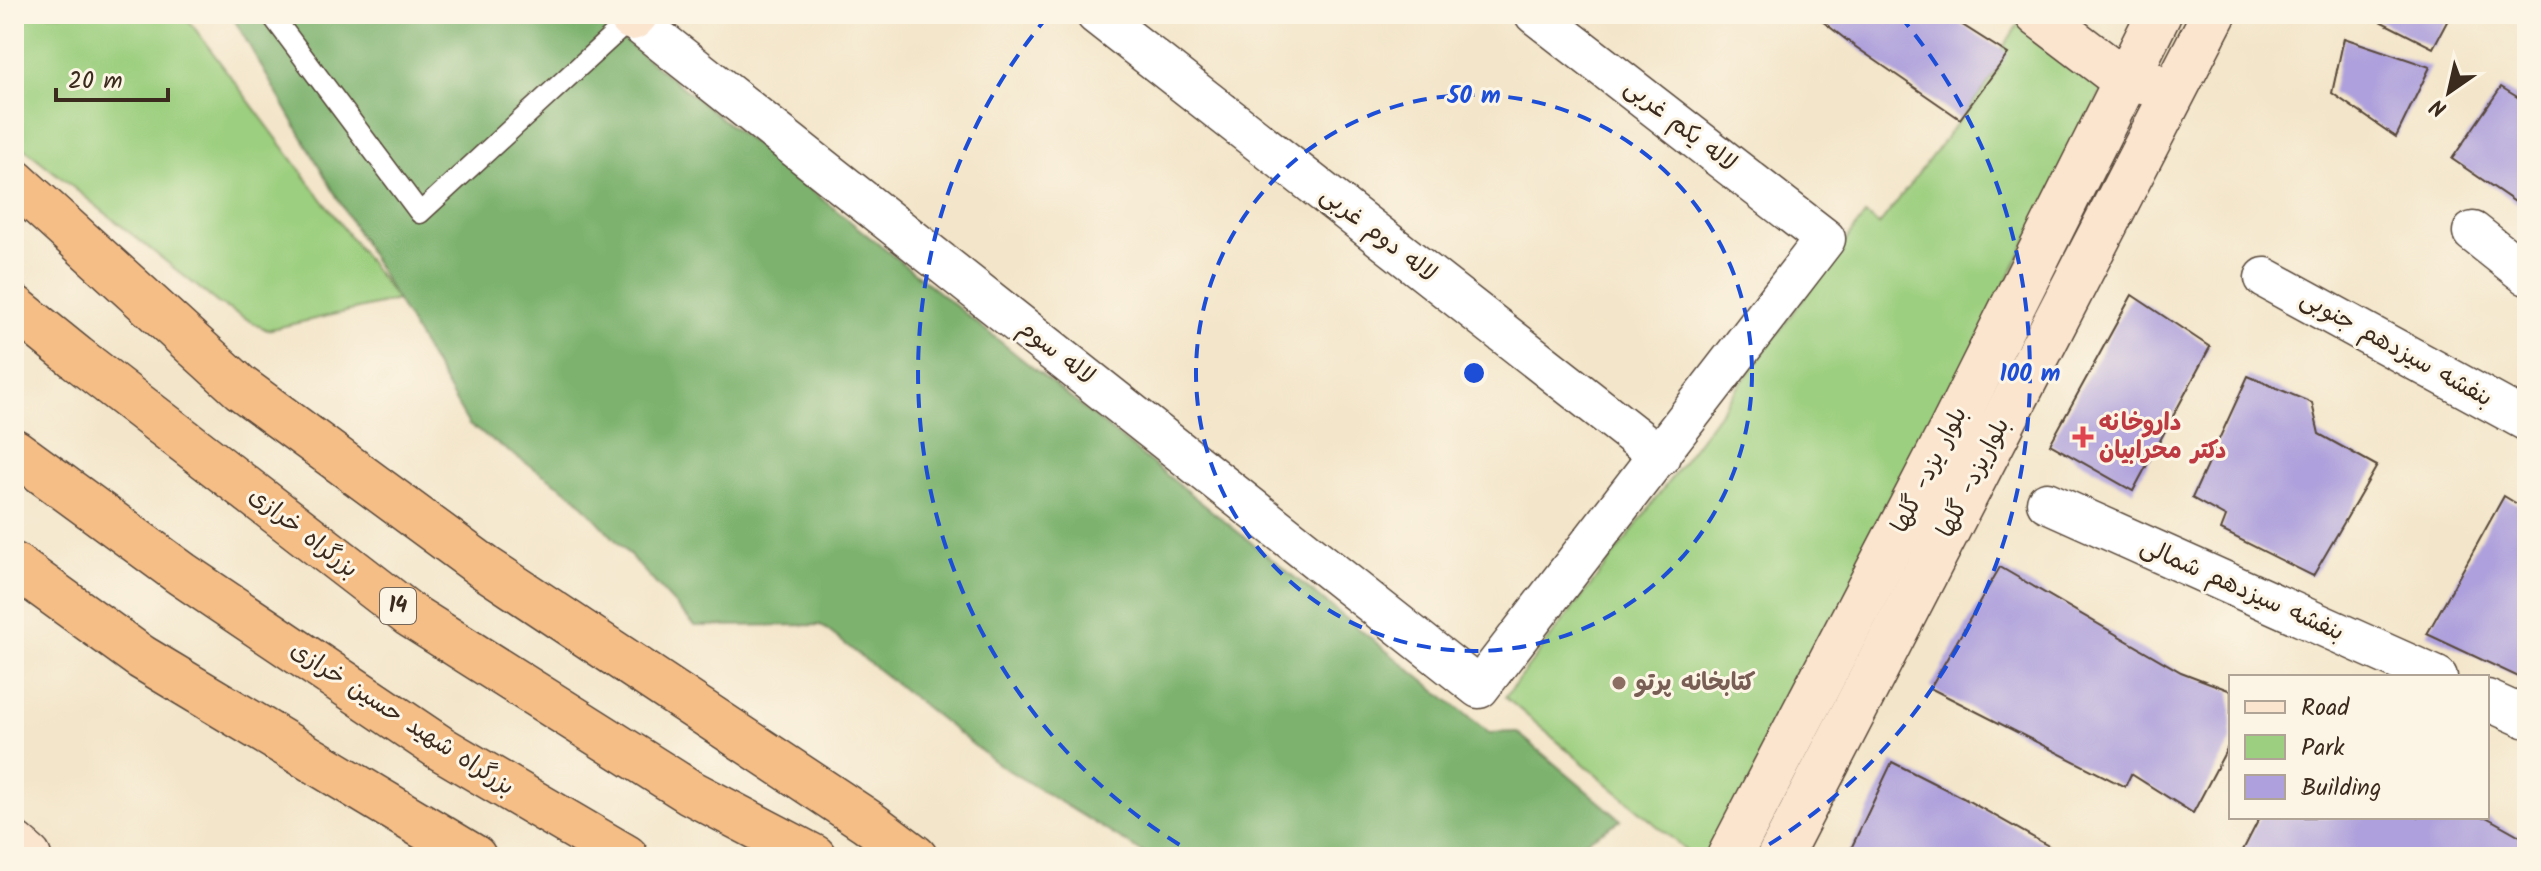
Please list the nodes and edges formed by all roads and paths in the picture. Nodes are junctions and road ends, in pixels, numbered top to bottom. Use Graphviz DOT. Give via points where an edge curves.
graph roads {
  1 [pos="271,14"];
  2 [pos="1096,14"];
  3 [pos="1535,14"];
  4 [pos="2037,14"];
  5 [pos="2214,14"];
  6 [pos="634,16"];
  7 [pos="2145,20"];
  8 [pos="2124,80"];
  9 [pos="2176,86"];
  10 [pos="14,181"];
  11 [pos="2473,232"];
  12 [pos="2527,275"];
  13 [pos="2265,278"];
  14 [pos="14,307"];
  15 [pos="2527,421"];
  16 [pos="14,451"];
  17 [pos="1660,456"];
  18 [pos="2047,502"];
  19 [pos="14,565"];
  20 [pos="2433,675"];
  21 [pos="2489,701"];
  22 [pos="2527,718"];
  23 [pos="14,844"];
  24 [pos="29,857"];
  25 [pos="474,857"];
  26 [pos="626,857"];
  27 [pos="814,857"];
  28 [pos="915,857"];
  29 [pos="1729,857"];
  30 [pos="1779,857"];
  1 -- 6 [label="lane" via="420,213"];
  2 -- 17 [label="street, لاله دوم غربی"];
  3 -- 17 [label="street, لاله یکم غربی" via="1825,239"];
  4 -- 8 [label="main road"];
  5 -- 9 [label="main road, بلواریزد- گلها"];
  6 -- 17 [label="street, لاله سوم" via="1479,688"];
  7 -- 8 [label="main road, بلوار یزد- گلها"];
  7 -- 9 [label="main road"];
  8 -- 9 [label="main road"];
  8 -- 29 [label="main road, بلوار یزد- گلها" via="1951,430"];
  9 -- 30 [label="main road, بلواریزد- گلها"];
  10 -- 28 [label="highway" via="241,388 484,567"];
  11 -- 12 [label="street"];
  13 -- 15 [label="street, بنفشه سیزدهم جنوبی"];
  14 -- 27 [label="highway, بزرگراه خرازی / 14" via="410,615 690,792"];
  16 -- 26 [label="highway, بزرگراه شهید حسین خرازی" via="182,574 442,749"];
  18 -- 20 [label="street, بنفشه سیزدهم شمالی"];
  19 -- 25 [label="highway" via="141,657"];
  21 -- 22 [label="street"];
  23 -- 24 [label="main road"];
}
